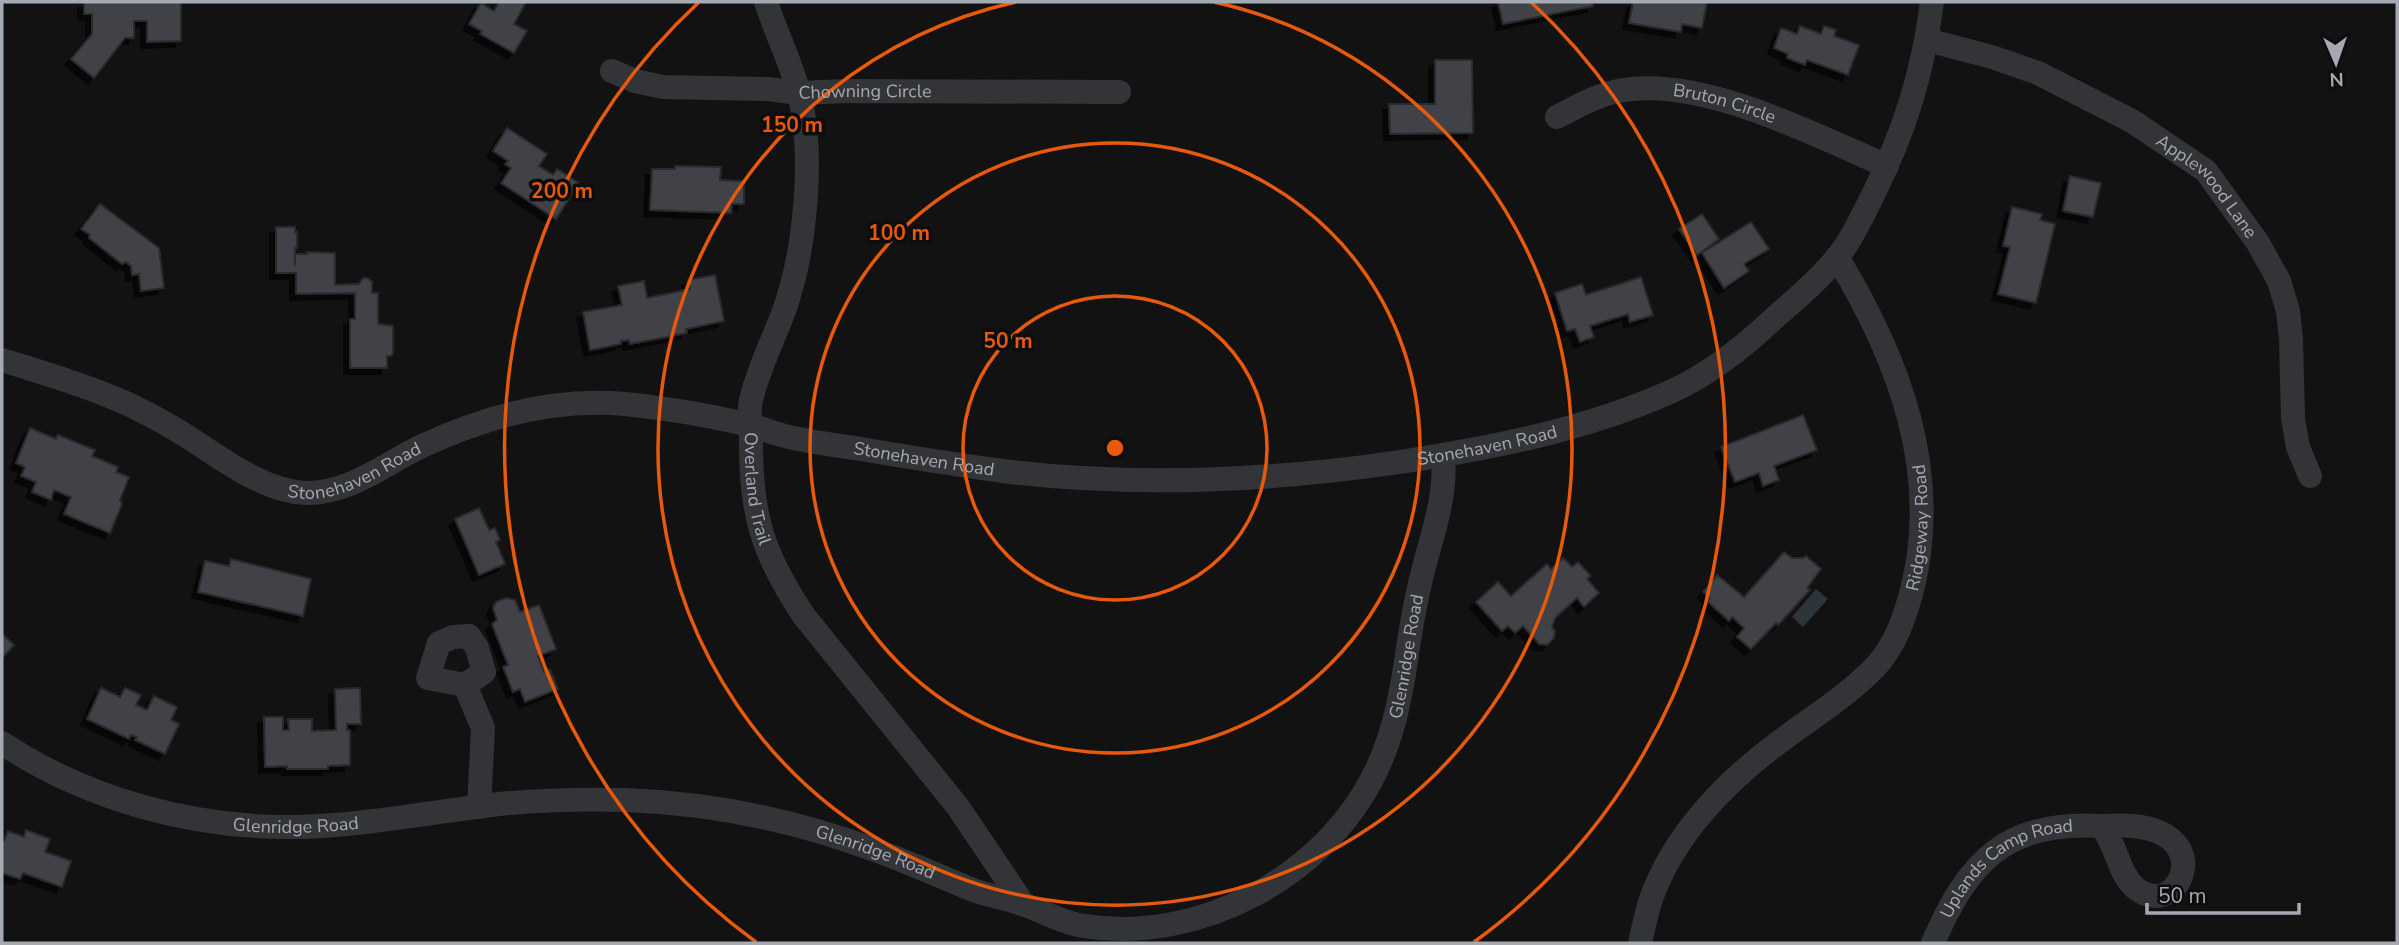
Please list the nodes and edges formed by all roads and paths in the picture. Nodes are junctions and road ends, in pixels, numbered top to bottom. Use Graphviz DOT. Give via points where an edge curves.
graph roads {
  1 [pos="766,2"];
  2 [pos="1932,2"];
  3 [pos="1927,40"];
  4 [pos="612,71"];
  5 [pos="1119,92"];
  6 [pos="799,93"];
  7 [pos="1557,117"];
  8 [pos="1887,166"];
  9 [pos="1837,257"];
  10 [pos="2,360"];
  11 [pos="751,425"];
  12 [pos="1443,456"];
  13 [pos="2310,476"];
  14 [pos="466,685"];
  15 [pos="2,743"];
  16 [pos="480,807"];
  17 [pos="2101,826"];
  18 [pos="1024,905"];
  19 [pos="1640,943"];
  20 [pos="1933,943"];
  1 -- 6 [label="street, Overland Trail"];
  2 -- 3 [label="street"];
  3 -- 8 [label="street" via="1918,84"];
  3 -- 13 [label="street, Applewood Lane" via="2038,73 2132,121 2206,171 2258,243 2278,281 2291,339 2292,419"];
  4 -- 6 [label="street, Chowning Circle" via="663,87"];
  5 -- 6 [label="street, Chowning Circle"];
  6 -- 11 [label="street, Overland Trail" via="806,167 804,218 785,307 750,403"];
  7 -- 8 [label="street, Bruton Circle" via="1604,94 1660,88 1741,106"];
  8 -- 9 [label="street" via="1852,237"];
  9 -- 12 [label="street, Stonehaven Road" via="1743,347 1671,392 1558,431"];
  9 -- 19 [label="street, Ridgeway Road" via="1883,340 1906,403 1916,450 1923,530 1905,617 1883,657 1858,683 1774,745 1716,796 1664,869"];
  10 -- 11 [label="street, Stonehaven Road" via="125,403 269,484 308,493 359,481 455,431 538,407 620,403"];
  11 -- 12 [label="street, Stonehaven Road" via="789,437 912,458 1080,478 1243,480"];
  11 -- 18 [label="street, Overland Trail" via="751,480 757,517 784,586 958,807"];
  12 -- 18 [label="street, Glenridge Road" via="1443,495 1420,580 1388,742 1353,809 1328,838 1265,888 1195,920 1164,927 1090,927"];
  14 -- 16 [label="street" via="483,728"];
  15 -- 16 [label="street, Glenridge Road" via="63,778 120,800 239,825 355,823"];
  16 -- 18 [label="street, Glenridge Road" via="625,800 755,814 871,848 979,892"];
  17 -- 20 [label="street, Uplands Camp Road" via="2048,827 2005,845 1966,880"];
}
